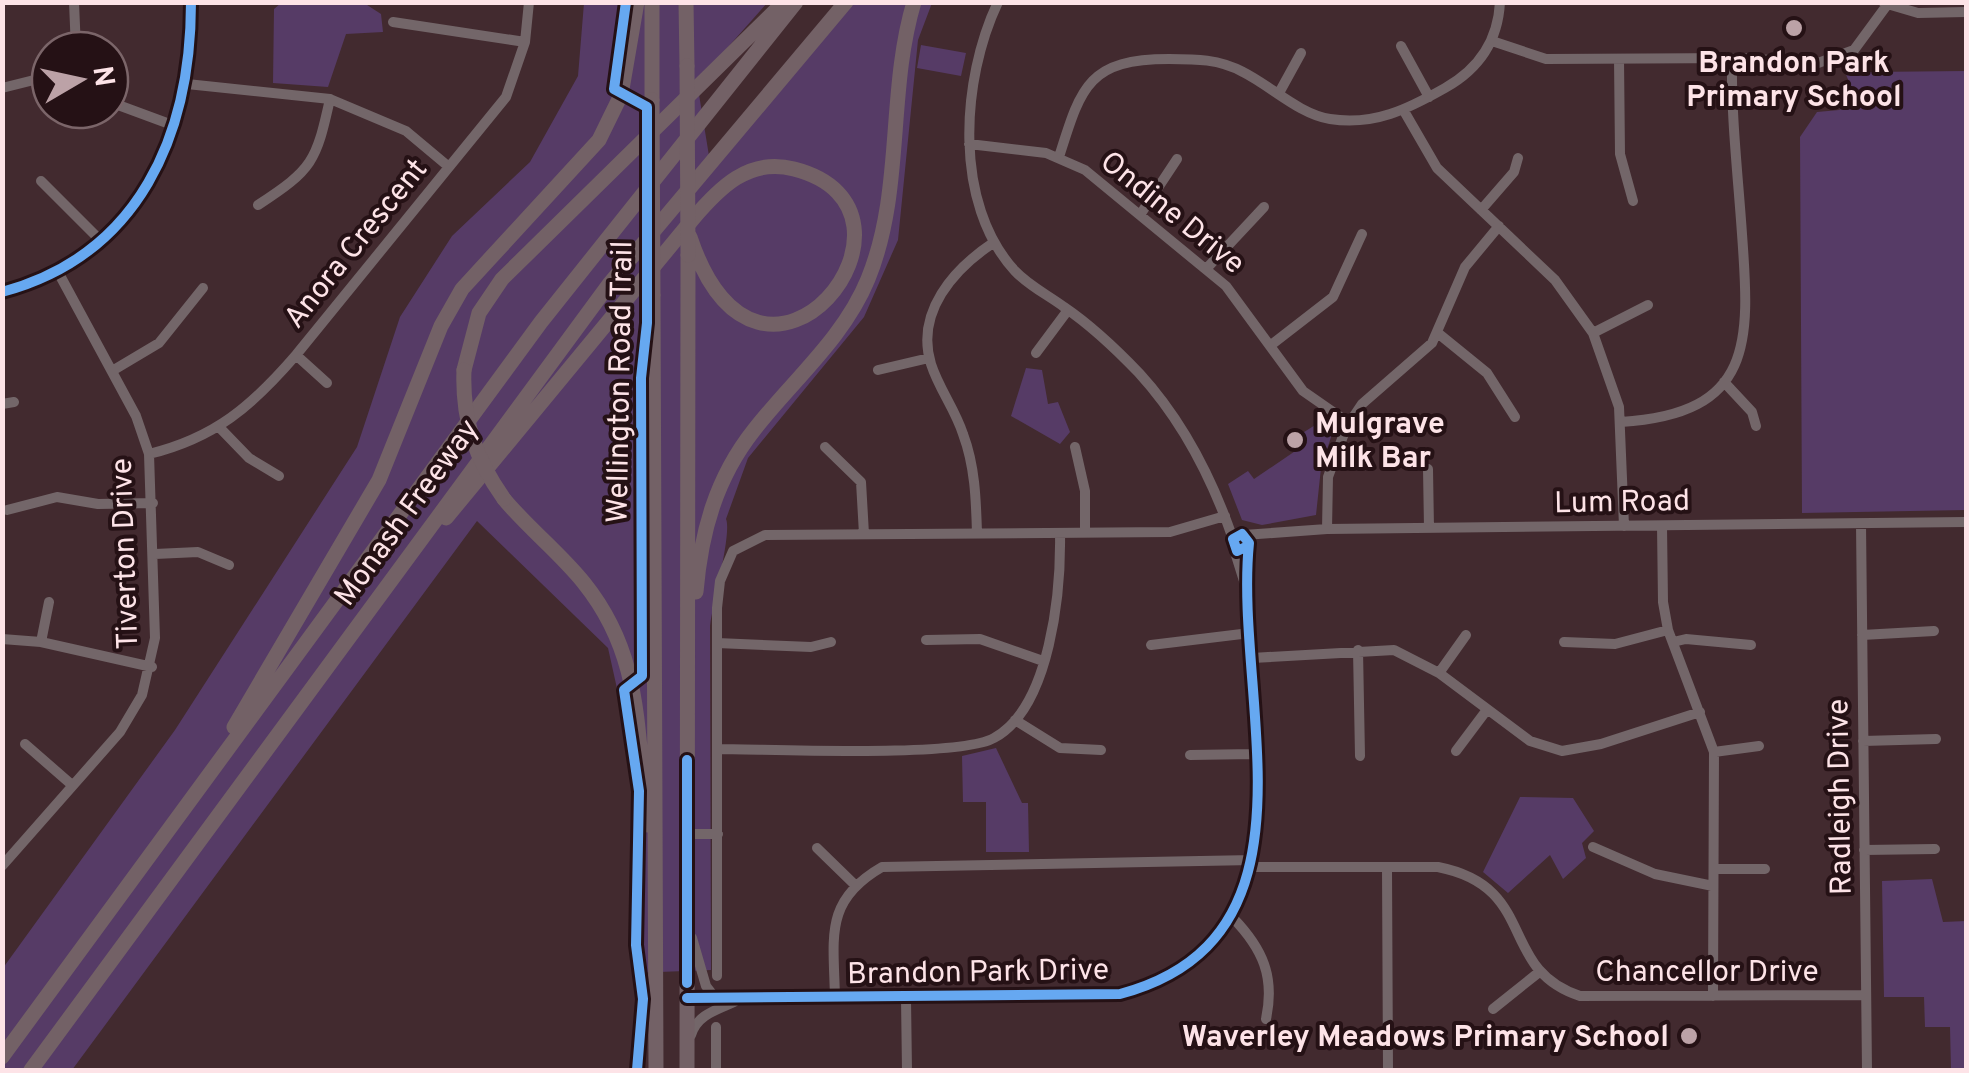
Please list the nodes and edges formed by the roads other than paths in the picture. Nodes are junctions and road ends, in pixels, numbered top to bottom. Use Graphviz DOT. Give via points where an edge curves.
graph roads {
  1 [pos="74,2"];
  2 [pos="191,2"];
  3 [pos="528,2"];
  4 [pos="636,2"];
  5 [pos="652,2"];
  6 [pos="686,2"];
  7 [pos="784,2"];
  8 [pos="796,2"];
  9 [pos="846,2"];
  10 [pos="914,2"];
  11 [pos="998,2"];
  12 [pos="1500,2"];
  13 [pos="1885,4"];
  14 [pos="1966,12"];
  15 [pos="394,22"];
  16 [pos="75,30"];
  17 [pos="1492,41"];
  18 [pos="525,42"];
  19 [pos="1401,46"];
  20 [pos="1301,54"];
  21 [pos="1732,58"];
  22 [pos="1619,59"];
  23 [pos="30,81"];
  24 [pos="188,84"];
  25 [pos="2,88"];
  26 [pos="1279,93"];
  27 [pos="1430,97"];
  28 [pos="330,98"];
  29 [pos="130,109"];
  30 [pos="1404,112"];
  31 [pos="175,126"];
  32 [pos="969,144"];
  33 [pos="1058,157"];
  34 [pos="1518,158"];
  35 [pos="1178,159"];
  36 [pos="449,168"];
  37 [pos="41,181"];
  38 [pos="1633,201"];
  39 [pos="258,205"];
  40 [pos="1264,207"];
  41 [pos="1481,210"];
  42 [pos="1140,214"];
  43 [pos="1499,226"];
  44 [pos="1362,234"];
  45 [pos="100,240"];
  46 [pos="993,243"];
  47 [pos="691,251"];
  48 [pos="1207,268"];
  49 [pos="57,270"];
  50 [pos="202,288"];
  51 [pos="2,292"];
  52 [pos="1648,305"];
  53 [pos="1068,310"];
  54 [pos="1593,333"];
  55 [pos="1438,334"];
  56 [pos="1272,345"];
  57 [pos="1036,353"];
  58 [pos="296,355"];
  59 [pos="929,358"];
  60 [pos="878,370"];
  61 [pos="112,371"];
  62 [pos="1724,382"];
  63 [pos="326,383"];
  64 [pos="1515,416"];
  65 [pos="1621,422"];
  66 [pos="1349,423"];
  67 [pos="1756,426"];
  68 [pos="220,427"];
  69 [pos="825,447"];
  70 [pos="1075,447"];
  71 [pos="149,454"];
  72 [pos="1428,470"];
  73 [pos="279,476"];
  74 [pos="153,503"];
  75 [pos="7,510"];
  76 [pos="1225,516"];
  77 [pos="1966,522"];
  78 [pos="1861,524"];
  79 [pos="1624,526"];
  80 [pos="1662,526"];
  81 [pos="1429,528"];
  82 [pos="1327,529"];
  83 [pos="1085,532"];
  84 [pos="978,533"];
  85 [pos="1060,533"];
  86 [pos="864,534"];
  87 [pos="1241,541"];
  88 [pos="155,554"];
  89 [pos="228,565"];
  90 [pos="50,602"];
  91 [pos="370,609"];
  92 [pos="1250,632"];
  93 [pos="1934,632"];
  94 [pos="1466,635"];
  95 [pos="1670,636"];
  96 [pos="1862,636"];
  97 [pos="2,638"];
  98 [pos="926,640"];
  99 [pos="40,642"];
  100 [pos="831,642"];
  101 [pos="1564,642"];
  102 [pos="717,643"];
  103 [pos="1151,645"];
  104 [pos="1751,645"];
  105 [pos="1358,650"];
  106 [pos="1252,658"];
  107 [pos="1043,661"];
  108 [pos="152,667"];
  109 [pos="1439,673"];
  110 [pos="1486,711"];
  111 [pos="1700,712"];
  112 [pos="686,717"];
  113 [pos="1015,720"];
  114 [pos="1936,739"];
  115 [pos="1863,740"];
  116 [pos="25,744"];
  117 [pos="1759,746"];
  118 [pos="717,749"];
  119 [pos="1101,750"];
  120 [pos="1456,750"];
  121 [pos="1714,752"];
  122 [pos="1254,754"];
  123 [pos="1190,755"];
  124 [pos="1360,756"];
  125 [pos="72,785"];
  126 [pos="197,791"];
  127 [pos="687,834"];
  128 [pos="718,834"];
  129 [pos="1593,847"];
  130 [pos="818,848"];
  131 [pos="1935,849"];
  132 [pos="1864,850"];
  133 [pos="1253,863"];
  134 [pos="2,866"];
  135 [pos="1387,868"];
  136 [pos="687,869"];
  137 [pos="1714,869"];
  138 [pos="1765,869"];
  139 [pos="656,881"];
  140 [pos="854,884"];
  141 [pos="1713,886"];
  142 [pos="1233,918"];
  143 [pos="687,922"];
  144 [pos="1538,973"];
  145 [pos="717,976"];
  146 [pos="1865,995"];
  147 [pos="1713,996"];
  148 [pos="656,998"];
  149 [pos="687,998"];
  150 [pos="716,999"];
  151 [pos="834,999"];
  152 [pos="906,999"];
  153 [pos="740,1000"];
  154 [pos="1492,1009"];
  155 [pos="1266,1020"];
  156 [pos="716,1026"];
  157 [pos="687,1050"];
  158 [pos="2,1057"];
  159 [pos="31,1070"];
  160 [pos="656,1070"];
  161 [pos="687,1070"];
  162 [pos="716,1070"];
  163 [pos="907,1070"];
  164 [pos="1388,1070"];
  165 [pos="1867,1070"];
  1 -- 16 [label="street"];
  2 -- 24 [label="street"];
  3 -- 18 [label="street, Anora Crescent"];
  4 -- 126 [label="highway" via="621,95 599,140 462,289 380,480"];
  5 -- 139 [label="highway, bridge"];
  6 -- 47 [label="highway, bridge"];
  7 -- 139 [label="highway, bridge" via="502,279 478,314 464,370 464,406 482,468 582,580 625,655"];
  8 -- 126 [label="highway, Monash Freeway" via="541,322"];
  9 -- 91 [label="highway, Monash Freeway" via="610,283"];
  10 -- 112 [label="highway" via="886,211 868,279 829,342 739,451 704,528"];
  11 -- 32 [label="street" via="980,54"];
  12 -- 17 [label="street"];
  13 -- 14 [label="street" via="1918,13"];
  13 -- 21 [label="street" via="1864,41 1840,58 1792,64"];
  15 -- 18 [label="street"];
  17 -- 22 [label="street" via="1539,58"];
  17 -- 27 [label="street" via="1470,72"];
  18 -- 36 [label="street, Anora Crescent" via="506,97"];
  19 -- 27 [label="street"];
  20 -- 26 [label="street"];
  21 -- 22 [label="street"];
  21 -- 62 [label="street" via="1748,320"];
  22 -- 38 [label="street" via="1620,154"];
  23 -- 25 [label="street"];
  24 -- 28 [label="street"];
  24 -- 31 [label="street"];
  26 -- 30 [label="street" via="1329,119"];
  26 -- 33 [label="street" via="1210,60 1114,64 1077,101"];
  27 -- 30 [label="street"];
  28 -- 36 [label="street" via="406,131"];
  28 -- 39 [label="street" via="307,171"];
  29 -- 31 [label="street"];
  30 -- 41 [label="street" via="1438,168"];
  31 -- 45 [label="street" via="145,192"];
  32 -- 33 [label="street, Ondine Drive"];
  32 -- 46 [label="street" via="975,200"];
  33 -- 42 [label="street, Ondine Drive"];
  34 -- 41 [label="street"];
  35 -- 42 [label="street"];
  36 -- 58 [label="street, Anora Crescent"];
  37 -- 45 [label="street"];
  40 -- 48 [label="street"];
  41 -- 43 [label="street"];
  42 -- 48 [label="street, Ondine Drive"];
  43 -- 54 [label="street" via="1562,288"];
  43 -- 55 [label="street" via="1465,267"];
  44 -- 56 [label="street" via="1333,296"];
  45 -- 49 [label="street"];
  46 -- 53 [label="street" via="1018,273"];
  46 -- 59 [label="street" via="965,262 942,290 931,319"];
  47 -- 91 [label="highway" via="722,302 744,316 776,322 803,317 828,302 848,275 854,244 846,208 814,176 781,166 733,178"];
  47 -- 112 [label="highway"];
  48 -- 56 [label="street, Ondine Drive"];
  49 -- 51 [label="street"];
  49 -- 61 [label="street, Tiverton Drive"];
  50 -- 61 [label="street" via="159,343"];
  52 -- 54 [label="street"];
  53 -- 57 [label="street"];
  53 -- 76 [label="street" via="1123,356 1166,405"];
  54 -- 65 [label="street"];
  55 -- 64 [label="street" via="1487,373"];
  55 -- 66 [label="street"];
  56 -- 66 [label="street, Ondine Drive" via="1308,396"];
  58 -- 63 [label="street"];
  58 -- 68 [label="street, Anora Crescent"];
  59 -- 60 [label="street"];
  59 -- 84 [label="street" via="967,446"];
  61 -- 71 [label="street, Tiverton Drive"];
  62 -- 65 [label="street" via="1676,414"];
  62 -- 67 [label="street"];
  65 -- 79 [label="street"];
  66 -- 82 [label="street" via="1328,477"];
  68 -- 71 [label="street, Anora Crescent" via="192,444"];
  68 -- 73 [label="street" via="249,458"];
  69 -- 86 [label="street" via="861,482"];
  70 -- 83 [label="street"];
  71 -- 74 [label="street, Tiverton Drive"];
  72 -- 81 [label="street"];
  74 -- 75 [label="street" via="57,497"];
  74 -- 88 [label="street, Tiverton Drive"];
  76 -- 83 [label="street" via="1178,531"];
  76 -- 87 [label="street"];
  77 -- 78 [label="street, Lum Road"];
  78 -- 80 [label="street, Lum Road"];
  78 -- 96 [label="street, Radleigh Drive"];
  79 -- 80 [label="street, Lum Road"];
  79 -- 81 [label="street, Lum Road"];
  80 -- 95 [label="street"];
  81 -- 82 [label="street, Lum Road"];
  82 -- 87 [label="street, Lum Road"];
  83 -- 85 [label="street"];
  84 -- 85 [label="street"];
  84 -- 86 [label="street"];
  85 -- 107 [label="street" via="1060,602"];
  86 -- 102 [label="street" via="765,535 733,551 720,581"];
  87 -- 92 [label="street, Brandon Park Drive"];
  88 -- 89 [label="street" via="198,552"];
  88 -- 108 [label="street, Tiverton Drive"];
  90 -- 99 [label="street"];
  91 -- 159 [label="highway, Monash Freeway"];
  92 -- 103 [label="street"];
  92 -- 106 [label="street, Brandon Park Drive"];
  93 -- 96 [label="street"];
  94 -- 109 [label="street"];
  95 -- 101 [label="street"];
  95 -- 104 [label="street"];
  95 -- 111 [label="street"];
  96 -- 115 [label="street, Radleigh Drive"];
  97 -- 99 [label="street"];
  98 -- 107 [label="street" via="980,639"];
  99 -- 108 [label="street"];
  100 -- 102 [label="street"];
  102 -- 118 [label="street"];
  105 -- 106 [label="street"];
  105 -- 109 [label="street" via="1394,650"];
  105 -- 124 [label="street"];
  106 -- 122 [label="street, Brandon Park Drive"];
  107 -- 113 [label="street"];
  108 -- 125 [label="street, Tiverton Drive" via="120,732"];
  109 -- 110 [label="street"];
  110 -- 111 [label="street" via="1530,741 1562,750"];
  110 -- 120 [label="street"];
  111 -- 121 [label="street"];
  112 -- 127 [label="highway"];
  113 -- 118 [label="street" via="998,736 971,746"];
  113 -- 119 [label="street" via="1060,748"];
  114 -- 115 [label="street"];
  115 -- 132 [label="street, Radleigh Drive"];
  116 -- 125 [label="street"];
  117 -- 121 [label="street"];
  118 -- 128 [label="street"];
  121 -- 137 [label="street"];
  122 -- 123 [label="street"];
  122 -- 133 [label="street, Brandon Park Drive"];
  125 -- 134 [label="street, Tiverton Drive"];
  126 -- 158 [label="highway, Monash Freeway"];
  127 -- 128 [label="street"];
  127 -- 136 [label="highway"];
  128 -- 145 [label="street"];
  129 -- 141 [label="street" via="1655,874"];
  130 -- 140 [label="street"];
  131 -- 132 [label="street"];
  132 -- 146 [label="street, Radleigh Drive"];
  133 -- 135 [label="street"];
  133 -- 140 [label="street" via="897,863"];
  133 -- 142 [label="street, Brandon Park Drive"];
  135 -- 144 [label="street" via="1464,872 1491,888"];
  135 -- 164 [label="street"];
  136 -- 139 [label="highway" via="670,894"];
  136 -- 143 [label="highway"];
  137 -- 138 [label="street"];
  137 -- 141 [label="street"];
  139 -- 148 [label="highway"];
  140 -- 151 [label="street" via="836,920"];
  141 -- 147 [label="street"];
  142 -- 152 [label="street, Brandon Park Drive" via="1208,950 1172,976 1120,994"];
  142 -- 155 [label="street" via="1267,965"];
  143 -- 149 [label="highway"];
  143 -- 150 [label="street"];
  144 -- 147 [label="street, Chancellor Drive" via="1580,996"];
  144 -- 154 [label="street"];
  146 -- 147 [label="street, Chancellor Drive"];
  146 -- 165 [label="street, Radleigh Drive"];
  148 -- 149 [label="highway"];
  148 -- 160 [label="highway"];
  149 -- 150 [label="street, Brandon Park Drive"];
  149 -- 157 [label="highway"];
  150 -- 153 [label="street, Brandon Park Drive"];
  151 -- 152 [label="street, Brandon Park Drive"];
  151 -- 153 [label="street, Brandon Park Drive"];
  152 -- 163 [label="street"];
  153 -- 157 [label="street" via="694,1024"];
  156 -- 162 [label="street"];
  157 -- 161 [label="highway"];
}
